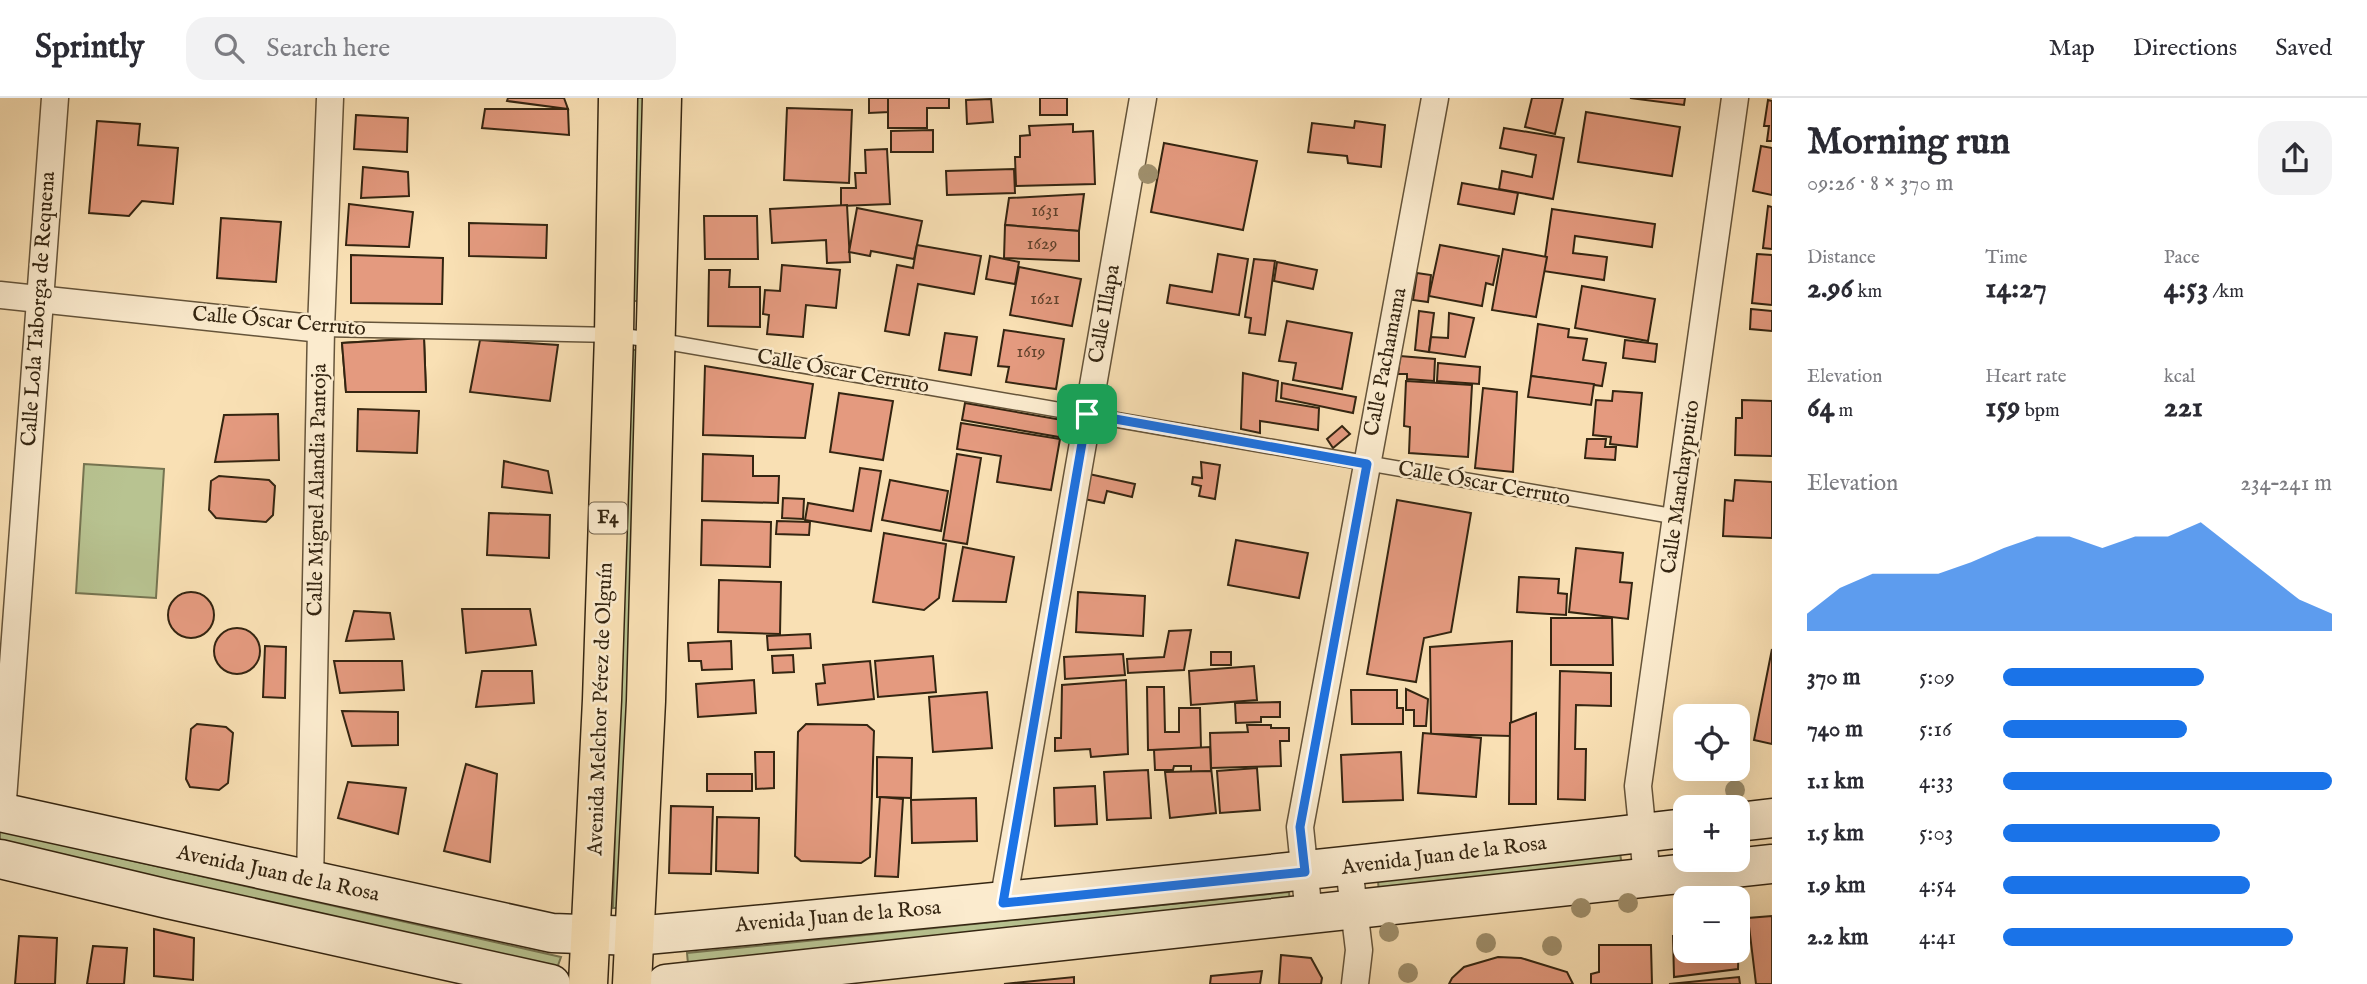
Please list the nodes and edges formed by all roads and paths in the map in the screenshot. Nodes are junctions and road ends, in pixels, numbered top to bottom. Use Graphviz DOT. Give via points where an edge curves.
graph roads {
  1 [pos="55,98"];
  2 [pos="330,98"];
  3 [pos="618,98"];
  4 [pos="662,98"];
  5 [pos="1143,98"];
  6 [pos="1435,98"];
  7 [pos="1735,98"];
  8 [pos="0,295"];
  9 [pos="39,299"];
  10 [pos="321,329"];
  11 [pos="614,335"];
  12 [pos="655,340"];
  13 [pos="1087,414"];
  14 [pos="1367,464"];
  15 [pos="1678,517"];
  16 [pos="1,812"];
  17 [pos="1772,818"];
  18 [pos="1750,821"];
  19 [pos="1673,829"];
  20 [pos="1643,833"];
  21 [pos="0,859"];
  22 [pos="1772,863"];
  23 [pos="1349,867"];
  24 [pos="1305,872"];
  25 [pos="1647,877"];
  26 [pos="310,882"];
  27 [pos="1003,903"];
  28 [pos="1355,910"];
  29 [pos="1309,915"];
  30 [pos="592,936"];
  31 [pos="635,936"];
  32 [pos="551,984"];
  33 [pos="588,984"];
  34 [pos="632,984"];
  35 [pos="666,984"];
  36 [pos="1354,984"];
  1 -- 9 [label="street, Calle Lola Taborga de Requena"];
  2 -- 10 [label="street, Calle Miguel Alandia Pantoja"];
  3 -- 11 [label="highway, Avenida Melchor Pérez de Olguín / F4"];
  4 -- 12 [label="highway, Avenida Melchor Pérez de Olguín / F4"];
  5 -- 13 [label="street, Calle Illapa"];
  6 -- 14 [label="street, Calle Pachamama"];
  7 -- 15 [label="street, Calle Manchaypuito"];
  8 -- 9 [label="street, Calle Óscar Cerruto"];
  9 -- 10 [label="street, Calle Óscar Cerruto"];
  9 -- 16 [label="street, Calle Lola Taborga de Requena"];
  10 -- 11 [label="lane, Calle Óscar Cerruto"];
  10 -- 26 [label="street, Calle Miguel Alandia Pantoja"];
  11 -- 12 [label="lane, Calle Óscar Cerruto"];
  11 -- 30 [label="highway, Avenida Melchor Pérez de Olguín / F4"];
  12 -- 13 [label="lane, Calle Óscar Cerruto"];
  12 -- 31 [label="highway, Avenida Melchor Pérez de Olguín / F4"];
  13 -- 14 [label="lane, Calle Óscar Cerruto"];
  13 -- 27 [label="street, Calle Illapa"];
  14 -- 15 [label="lane, Calle Óscar Cerruto"];
  14 -- 24 [label="street, Calle Pachamama" via="1300,827"];
  15 -- 20 [label="street, Calle Manchaypuito" via="1638,786"];
  16 -- 26 [label="main road, Avenida Juan de la Rosa"];
  17 -- 18 [label="main road"];
  19 -- 20 [label="main road, Avenida Juan de la Rosa"];
  20 -- 23 [label="main road, Avenida Juan de la Rosa"];
  20 -- 25 [label="street, Calle Manchaypuito"];
  21 -- 32 [label="main road"];
  22 -- 25 [label="main road, Avenida Juan de la Rosa"];
  23 -- 24 [label="main road, Avenida Juan de la Rosa"];
  23 -- 28 [label="street"];
  24 -- 27 [label="main road, Avenida Juan de la Rosa"];
  24 -- 29 [label="street, Calle Pachamama"];
  25 -- 28 [label="main road, Avenida Juan de la Rosa"];
  26 -- 30 [label="main road, Avenida Juan de la Rosa" via="552,933"];
  27 -- 31 [label="main road, Avenida Juan de la Rosa"];
  28 -- 29 [label="main road, Avenida Juan de la Rosa"];
  28 -- 36 [label="street" via="1359,950"];
  29 -- 35 [label="main road, Avenida Juan de la Rosa"];
  30 -- 31 [label="main road, Avenida Juan de la Rosa"];
  30 -- 33 [label="highway, Avenida Melchor Pérez de Olguín / F4"];
  31 -- 34 [label="highway, Avenida Melchor Pérez de Olguín / F4"];
}
